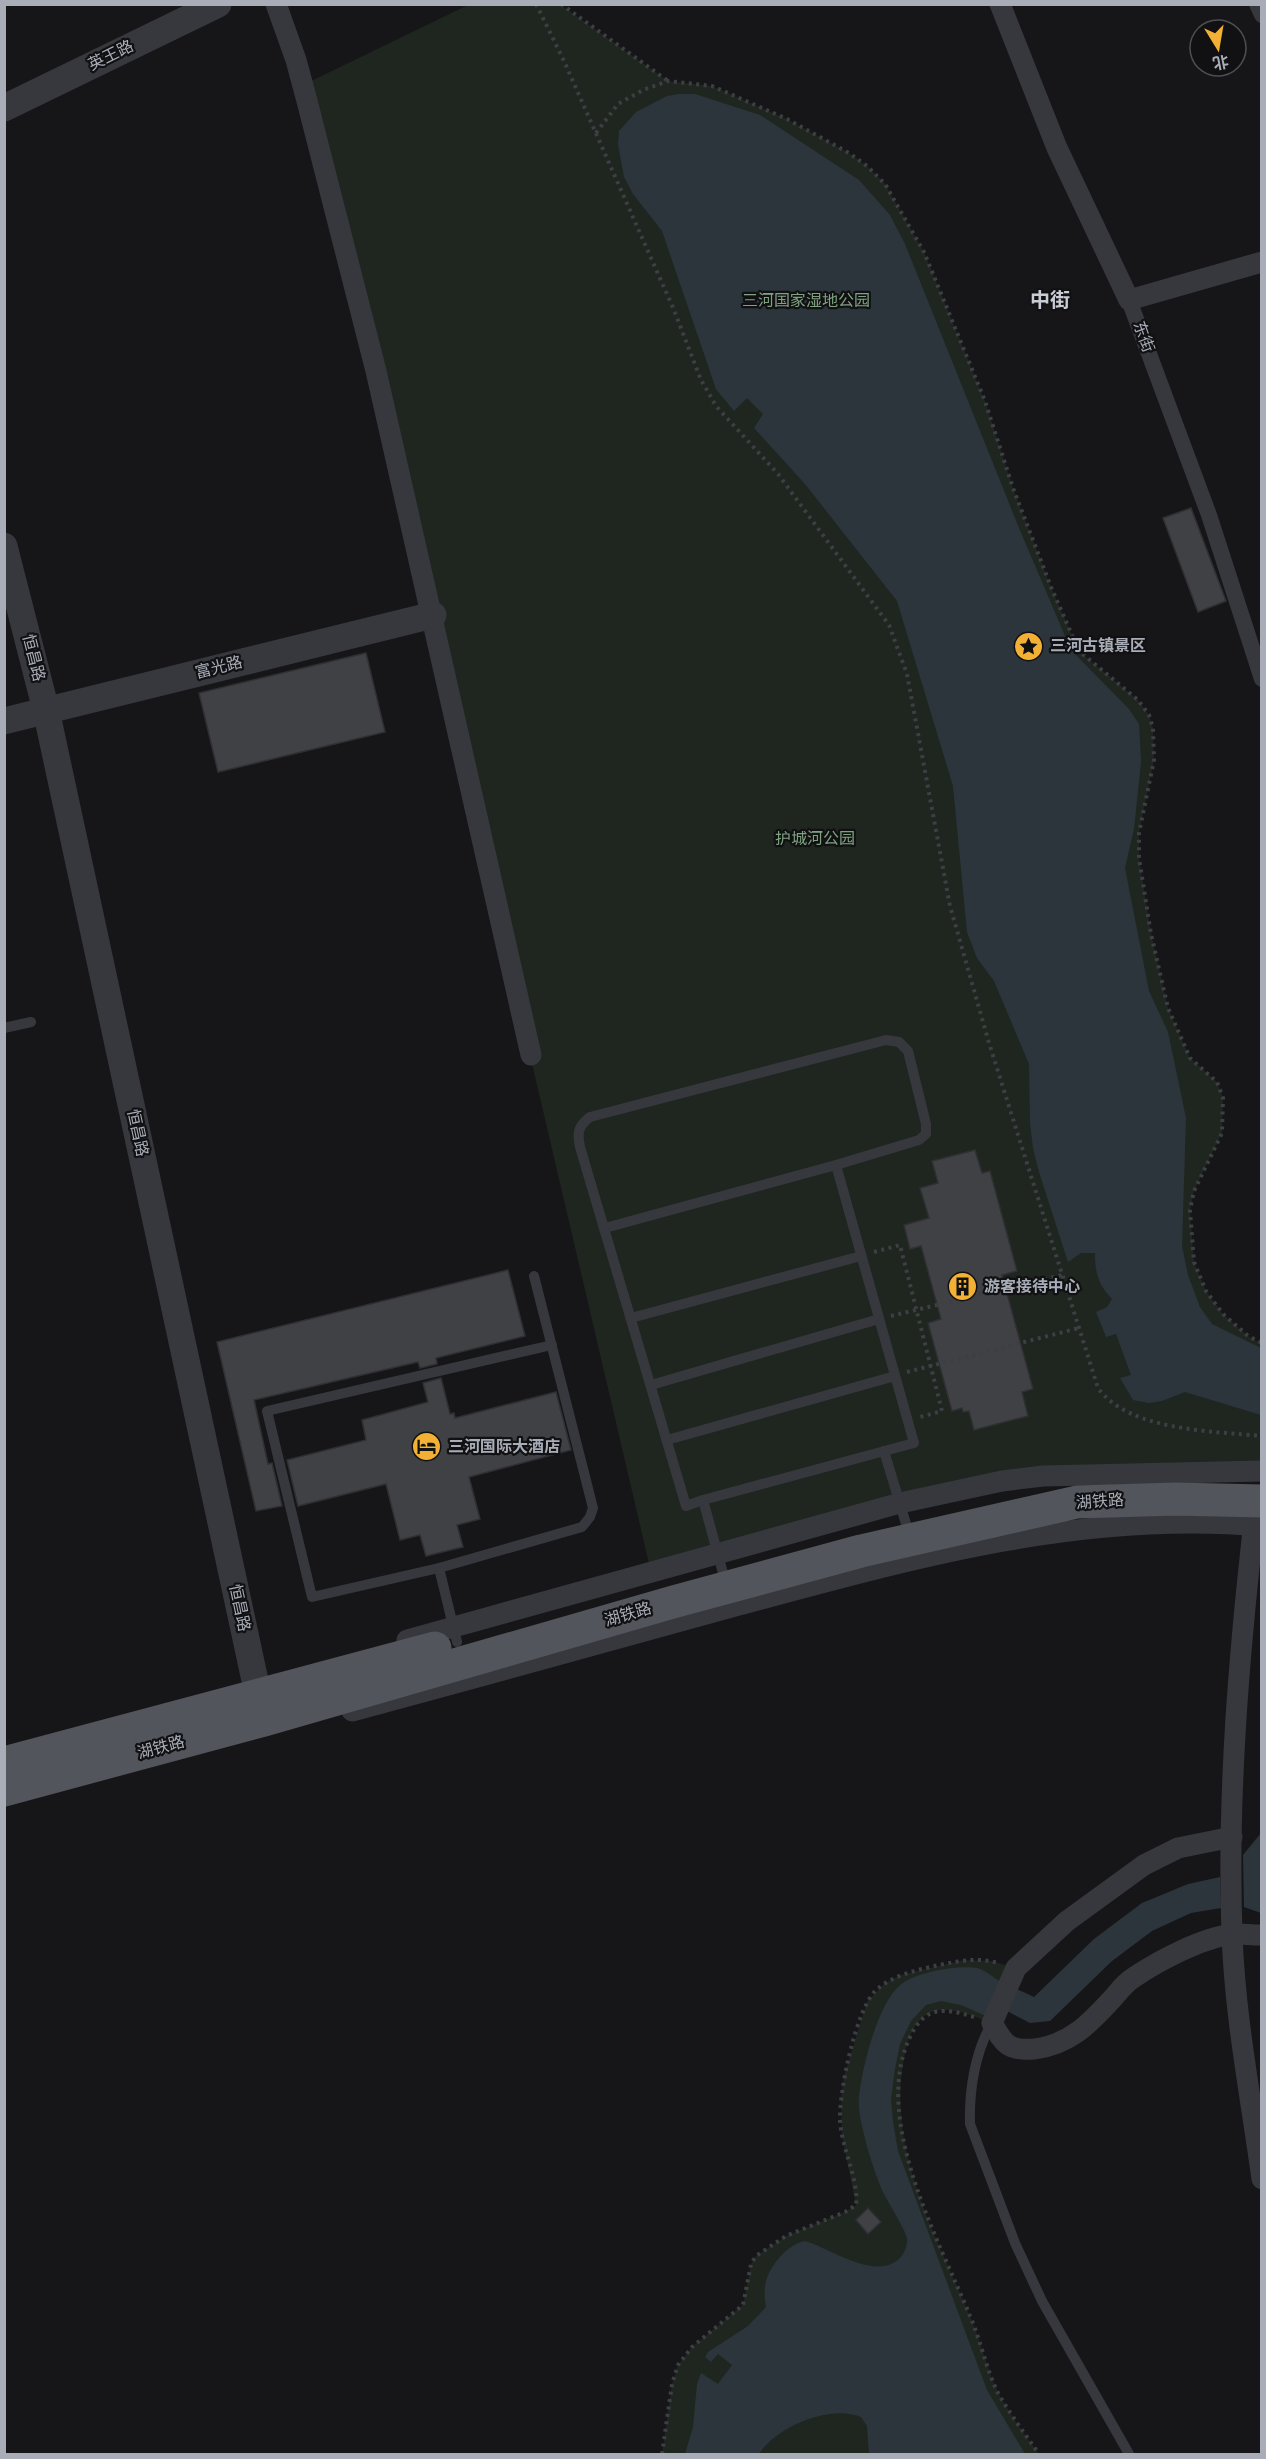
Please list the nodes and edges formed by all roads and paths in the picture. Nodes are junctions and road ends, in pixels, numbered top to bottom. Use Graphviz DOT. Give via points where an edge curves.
graph roads {
  1 [pos="218,4"];
  2 [pos="276,4"];
  3 [pos="536,4"];
  4 [pos="561,4"];
  5 [pos="1000,4"];
  6 [pos="1257,4"];
  7 [pos="1262,15"];
  8 [pos="668,81"];
  9 [pos="4,108"];
  10 [pos="596,133"];
  11 [pos="1262,262"];
  12 [pos="1129,300"];
  13 [pos="4,546"];
  14 [pos="433,615"];
  15 [pos="1262,680"];
  16 [pos="46,710"];
  17 [pos="4,721"];
  18 [pos="31,1022"];
  19 [pos="4,1028"];
  20 [pos="531,1055"];
  21 [pos="836,1165"];
  22 [pos="605,1228"];
  23 [pos="861,1256"];
  24 [pos="1062,1275"];
  25 [pos="534,1276"];
  26 [pos="916,1310"];
  27 [pos="631,1318"];
  28 [pos="879,1319"];
  29 [pos="1079,1328"];
  30 [pos="1262,1343"];
  31 [pos="552,1345"];
  32 [pos="930,1366"];
  33 [pos="895,1376"];
  34 [pos="651,1385"];
  35 [pos="907,1420"];
  36 [pos="1262,1436"];
  37 [pos="667,1440"];
  38 [pos="884,1451"];
  39 [pos="1259,1493"];
  40 [pos="703,1500"];
  41 [pos="906,1523"];
  42 [pos="439,1568"];
  43 [pos="722,1571"];
  44 [pos="455,1634"];
  45 [pos="259,1699"];
  46 [pos="4,1749"];
  47 [pos="4,1763"];
  48 [pos="4,1790"];
  49 [pos="4,1806"];
  50 [pos="1232,1837"];
  51 [pos="1232,1934"];
  52 [pos="1262,1935"];
  53 [pos="1016,1968"];
  54 [pos="992,2023"];
  55 [pos="1262,2179"];
  56 [pos="662,2454"];
  57 [pos="1039,2454"];
  58 [pos="1129,2454"];
  1 -- 9 [label="street, 英王路"];
  2 -- 14 [label="street" via="325,166"];
  3 -- 10 [label="path"];
  4 -- 8 [label="path"];
  5 -- 12 [label="street, 东街" via="1058,148"];
  6 -- 7 [label="street"];
  8 -- 10 [label="path" via="618,105"];
  8 -- 30 [label="path" via="712,86 787,119 849,153 885,184 924,252 1079,651 1138,700 1149,716 1154,760 1139,833 1139,858 1151,933 1172,1018 1190,1058 1217,1082 1223,1098 1222,1133 1194,1191 1190,1210 1194,1262 1206,1291 1222,1314"];
  10 -- 24 [label="path" via="701,380 716,406 778,474 889,625 907,674 950,906 988,1043"];
  11 -- 12 [label="street"];
  12 -- 15 [label="street, 东街" via="1209,515"];
  13 -- 16 [label="street, 恒昌路"];
  14 -- 16 [label="street, 富光路"];
  14 -- 20 [label="street"];
  16 -- 17 [label="street, 富光路"];
  16 -- 45 [label="street, 恒昌路"];
  18 -- 19 [label="lane"];
  21 -- 22 [label="lane"];
  21 -- 22 [label="lane" via="919,1140 926,1134 908,1051 899,1042 886,1040 590,1117 580,1125 578,1136"];
  21 -- 23 [label="lane"];
  22 -- 27 [label="lane"];
  23 -- 26 [label="path" via="900,1245"];
  23 -- 27 [label="lane"];
  23 -- 28 [label="lane"];
  24 -- 26 [label="path"];
  24 -- 29 [label="path"];
  25 -- 31 [label="lane"];
  26 -- 28 [label="path"];
  26 -- 32 [label="path"];
  27 -- 34 [label="lane"];
  28 -- 33 [label="lane"];
  28 -- 34 [label="lane"];
  29 -- 32 [label="path"];
  29 -- 36 [label="path" via="1098,1388 1113,1404 1139,1418"];
  31 -- 42 [label="lane" via="593,1508 590,1517 582,1527"];
  31 -- 42 [label="lane" via="267,1411 312,1597"];
  32 -- 33 [label="path"];
  32 -- 35 [label="path" via="942,1411"];
  33 -- 35 [label="lane"];
  33 -- 37 [label="lane"];
  34 -- 37 [label="lane"];
  35 -- 38 [label="lane" via="914,1443"];
  37 -- 40 [label="lane" via="686,1506"];
  38 -- 40 [label="lane"];
  38 -- 41 [label="lane"];
  39 -- 41 [label="main road, 湖铁路" via="1077,1502"];
  39 -- 49 [label="street" via="1217,1522 1072,1529 897,1562"];
  39 -- 50 [label="street" via="1239,1660"];
  40 -- 43 [label="lane"];
  41 -- 43 [label="main road, 湖铁路" via="861,1551"];
  42 -- 44 [label="lane"];
  43 -- 44 [label="main road, 湖铁路"];
  43 -- 45 [label="main road, 湖铁路"];
  44 -- 45 [label="main road, 湖铁路"];
  45 -- 46 [label="street"];
  45 -- 47 [label="main road, 湖铁路"];
  45 -- 48 [label="main road, 湖铁路"];
  50 -- 51 [label="street"];
  50 -- 53 [label="street" via="1178,1848 1144,1865 1067,1921"];
  51 -- 52 [label="street"];
  51 -- 54 [label="street" via="1170,1957 1130,1980 1085,2027 1061,2043 1012,2048 1003,2042"];
  51 -- 55 [label="street"];
  53 -- 54 [label="street"];
  53 -- 56 [label="path" via="971,1960 918,1970 885,1983 867,2002 841,2098 841,2129 855,2206 786,2236 756,2256 743,2305 692,2347 676,2369"];
  54 -- 57 [label="path" via="945,2010 924,2017 907,2043 899,2113 915,2185 999,2393"];
  54 -- 58 [label="lane" via="979,2055 970,2124 1015,2243 1042,2301"];
}
